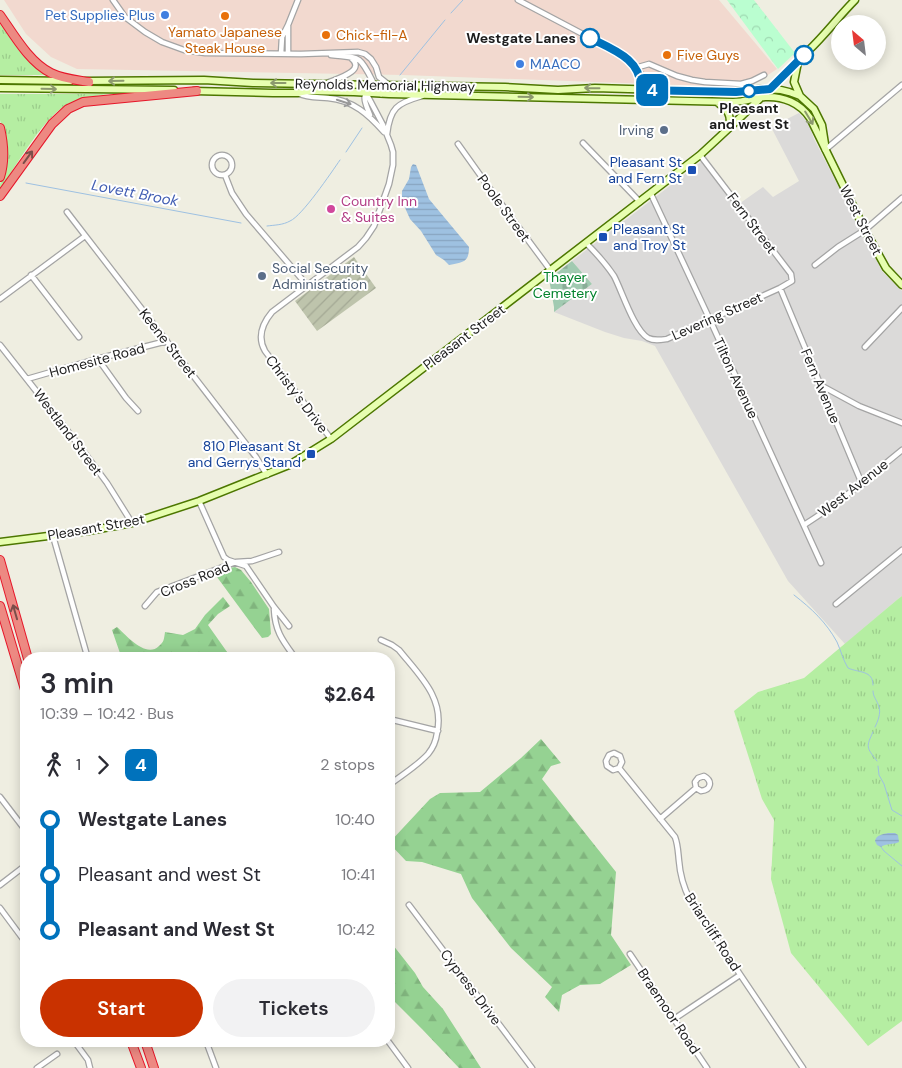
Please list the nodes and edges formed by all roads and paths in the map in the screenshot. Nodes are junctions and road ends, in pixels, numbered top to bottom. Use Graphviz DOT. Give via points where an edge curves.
graph roads {
  1 [pos="113,0"];
  2 [pos="298,0"];
  3 [pos="518,0"];
  4 [pos="855,0"];
  5 [pos="0,15"];
  6 [pos="288,25"];
  7 [pos="282,54"];
  8 [pos="288,54"];
  9 [pos="315,54"];
  10 [pos="350,57"];
  11 [pos="798,62"];
  12 [pos="637,70"];
  13 [pos="378,74"];
  14 [pos="764,75"];
  15 [pos="0,80"];
  16 [pos="89,82"];
  17 [pos="327,83"];
  18 [pos="389,84"];
  19 [pos="902,85"];
  20 [pos="375,86"];
  21 [pos="0,88"];
  22 [pos="363,88"];
  23 [pos="770,89"];
  24 [pos="640,90"];
  25 [pos="669,90"];
  26 [pos="197,91"];
  27 [pos="297,93"];
  28 [pos="381,94"];
  29 [pos="427,95"];
  30 [pos="800,96"];
  31 [pos="760,98"];
  32 [pos="640,100"];
  33 [pos="717,102"];
  34 [pos="371,118"];
  35 [pos="0,128"];
  36 [pos="727,130"];
  37 [pos="386,135"];
  38 [pos="583,143"];
  39 [pos="458,144"];
  40 [pos="826,150"];
  41 [pos="700,155"];
  42 [pos="225,175"];
  43 [pos="0,177"];
  44 [pos="651,194"];
  45 [pos="0,196"];
  46 [pos="902,198"];
  47 [pos="640,202"];
  48 [pos="67,212"];
  49 [pos="865,230"];
  50 [pos="85,236"];
  51 [pos="586,243"];
  52 [pos="814,265"];
  53 [pos="550,271"];
  54 [pos="31,276"];
  55 [pos="307,285"];
  56 [pos="902,285"];
  57 [pos="780,288"];
  58 [pos="0,299"];
  59 [pos="902,308"];
  60 [pos="710,320"];
  61 [pos="79,337"];
  62 [pos="166,341"];
  63 [pos="0,345"];
  64 [pos="864,348"];
  65 [pos="98,359"];
  66 [pos="27,379"];
  67 [pos="822,386"];
  68 [pos="138,411"];
  69 [pos="902,423"];
  70 [pos="331,439"];
  71 [pos="902,450"];
  72 [pos="267,474"];
  73 [pos="862,484"];
  74 [pos="199,501"];
  75 [pos="132,523"];
  76 [pos="804,525"];
  77 [pos="53,536"];
  78 [pos="0,542"];
  79 [pos="902,550"];
  80 [pos="279,552"];
  81 [pos="0,560"];
  82 [pos="236,562"];
  83 [pos="821,563"];
  84 [pos="836,604"];
  85 [pos="0,606"];
  86 [pos="145,606"];
  87 [pos="274,607"];
  88 [pos="289,626"];
  89 [pos="381,640"];
  90 [pos="26,652"];
  91 [pos="86,652"];
  92 [pos="291,652"];
  93 [pos="20,673"];
  94 [pos="395,720"];
  95 [pos="438,730"];
  96 [pos="619,768"];
  97 [pos="395,780"];
  98 [pos="696,788"];
  99 [pos="0,797"];
  100 [pos="660,819"];
  101 [pos="20,823"];
  102 [pos="20,869"];
  103 [pos="0,885"];
  104 [pos="410,906"];
  105 [pos="0,908"];
  106 [pos="20,935"];
  107 [pos="630,954"];
  108 [pos="740,974"];
  109 [pos="674,1020"];
  110 [pos="78,1047"];
  111 [pos="133,1047"];
  112 [pos="147,1047"];
  113 [pos="208,1047"];
  114 [pos="392,1047"];
  115 [pos="57,1054"];
  116 [pos="37,1068"];
  117 [pos="90,1068"];
  118 [pos="141,1068"];
  119 [pos="154,1068"];
  120 [pos="216,1068"];
  121 [pos="408,1068"];
  122 [pos="532,1068"];
  123 [pos="707,1068"];
  124 [pos="803,1068"];
  1 -- 7 [label="street" via="125,17 145,32 184,50"];
  2 -- 6 [label="street"];
  3 -- 12 [label="street" via="620,54"];
  4 -- 11 [label="main road, Pleasant Street"];
  5 -- 16 [label="highway" via="38,64 50,73"];
  6 -- 7 [label="street" via="282,37"];
  6 -- 8 [label="street"];
  7 -- 8 [label="street"];
  8 -- 9 [label="street"];
  9 -- 10 [label="street"];
  9 -- 13 [label="street" via="361,53 371,59"];
  10 -- 17 [label="street" via="356,64 353,71"];
  10 -- 20 [label="street" via="362,61"];
  11 -- 23 [label="main road, Pleasant Street"];
  11 -- 30 [label="main road" via="794,82"];
  12 -- 14 [label="street" via="649,64 692,80 741,84"];
  12 -- 24 [label="street"];
  12 -- 25 [label="street"];
  13 -- 18 [label="street"];
  13 -- 20 [label="street"];
  15 -- 16 [label="main road, Reynolds Memorial Highway"];
  17 -- 16 [label="main road, Reynolds Memorial Highway, one-way"];
  17 -- 22 [label="main road, Reynolds Memorial Highway"];
  18 -- 20 [label="main road, Reynolds Memorial Highway"];
  24 -- 18 [label="main road, Reynolds Memorial Highway, one-way"];
  19 -- 40 [label="street"];
  20 -- 22 [label="main road, Reynolds Memorial Highway"];
  20 -- 22 [label="street" via="369,90"];
  20 -- 28 [label="street"];
  21 -- 26 [label="main road, Reynolds Memorial Highway, one-way"];
  22 -- 27 [label="main road, Reynolds Memorial Highway" via="354,92"];
  22 -- 28 [label="main road, Reynolds Memorial Highway"];
  22 -- 34 [label="street, Christy's Drive"];
  22 -- 37 [label="street, Christy's Drive"];
  23 -- 25 [label="main road, Reynolds Memorial Highway" via="736,92"];
  23 -- 30 [label="main road"];
  23 -- 31 [label="main road, Pleasant Street"];
  24 -- 25 [label="main road, Reynolds Memorial Highway"];
  24 -- 32 [label="street"];
  26 -- 27 [label="main road, Reynolds Memorial Highway"];
  45 -- 26 [label="highway, one-way" via="52,124 68,109 83,102"];
  27 -- 34 [label="street, Christy's Drive, one-way" via="306,97 343,100"];
  28 -- 29 [label="main road, Reynolds Memorial Highway"];
  29 -- 32 [label="main road, Reynolds Memorial Highway, one-way"];
  29 -- 37 [label="street" via="399,105 390,118"];
  30 -- 40 [label="main road, West Street" via="818,116"];
  31 -- 33 [label="main road, Reynolds Memorial Highway"];
  31 -- 36 [label="main road, Pleasant Street"];
  31 -- 40 [label="main road, West Street, one-way" via="784,99 801,108 810,118"];
  32 -- 33 [label="main road, Reynolds Memorial Highway"];
  33 -- 36 [label="main road" via="729,114"];
  34 -- 37 [label="street, Christy's Drive"];
  35 -- 43 [label="highway" via="3,140"];
  36 -- 41 [label="main road, Pleasant Street"];
  37 -- 55 [label="street, Christy's Drive" via="393,152 393,165 370,234 358,247"];
  38 -- 47 [label="street"];
  39 -- 53 [label="street, Poole Street"];
  40 -- 49 [label="main road, West Street"];
  41 -- 44 [label="main road, Pleasant Street"];
  41 -- 57 [label="street, Fern Street" via="791,274 792,281"];
  42 -- 42 [label="street" via="232,168 230,158 217,156 212,169 216,174"];
  42 -- 55 [label="street" via="246,214"];
  44 -- 47 [label="main road, Pleasant Street"];
  44 -- 60 [label="street, Tilton Avenue"];
  46 -- 49 [label="street"];
  47 -- 51 [label="main road, Pleasant Street"];
  48 -- 50 [label="street, Keene Street"];
  49 -- 52 [label="street"];
  49 -- 56 [label="main road, West Street" via="886,268"];
  50 -- 54 [label="street"];
  50 -- 62 [label="street, Keene Street"];
  51 -- 53 [label="main road, Pleasant Street"];
  51 -- 60 [label="street, Levering Street" via="613,275 640,329 648,338 656,341 667,339"];
  53 -- 70 [label="main road, Pleasant Street"];
  54 -- 58 [label="street"];
  54 -- 61 [label="street"];
  55 -- 70 [label="street, Christy's Drive" via="269,316 261,342"];
  57 -- 60 [label="street, Levering Street"];
  57 -- 67 [label="street, Fern Avenue"];
  59 -- 64 [label="street"];
  60 -- 76 [label="street, Tilton Avenue"];
  62 -- 65 [label="street, Homesite Road"];
  62 -- 72 [label="street, Keene Street"];
  63 -- 66 [label="street, Westland Street"];
  65 -- 66 [label="street, Homesite Road"];
  65 -- 68 [label="street"];
  66 -- 75 [label="street, Westland Street" via="102,477"];
  67 -- 69 [label="street" via="859,406"];
  67 -- 73 [label="street, Fern Avenue"];
  70 -- 72 [label="main road, Pleasant Street" via="297,461"];
  71 -- 73 [label="street, West Avenue"];
  72 -- 74 [label="main road, Pleasant Street"];
  73 -- 76 [label="street, West Avenue"];
  74 -- 75 [label="main road, Pleasant Street"];
  74 -- 82 [label="street" via="224,557"];
  75 -- 77 [label="main road, Pleasant Street"];
  76 -- 83 [label="street, Tilton Avenue"];
  77 -- 78 [label="main road, Pleasant Street"];
  77 -- 91 [label="street"];
  79 -- 84 [label="street"];
  80 -- 82 [label="street, Cross Road" via="252,561"];
  90 -- 81 [label="highway, one-way"];
  82 -- 86 [label="street, Cross Road" via="157,592"];
  82 -- 87 [label="street" via="246,566"];
  85 -- 93 [label="highway"];
  87 -- 88 [label="street"];
  87 -- 92 [label="street" via="277,629"];
  89 -- 95 [label="street" via="399,650 431,691 438,710"];
  94 -- 95 [label="street"];
  95 -- 97 [label="street" via="428,754"];
  96 -- 100 [label="street, Briarcliff Road"];
  98 -- 100 [label="street"];
  99 -- 101 [label="street"];
  100 -- 108 [label="street, Briarcliff Road" via="675,837 687,894"];
  102 -- 103 [label="street"];
  104 -- 122 [label="street, Cypress Drive"];
  105 -- 106 [label="street"];
  107 -- 109 [label="street, Braemoor Road"];
  108 -- 109 [label="street"];
  108 -- 124 [label="street, Briarcliff Road"];
  109 -- 123 [label="street, Braemoor Road"];
  110 -- 117 [label="street"];
  111 -- 118 [label="highway"];
  112 -- 119 [label="highway"];
  113 -- 120 [label="street"];
  114 -- 121 [label="street"];
  115 -- 116 [label="street"];
}
